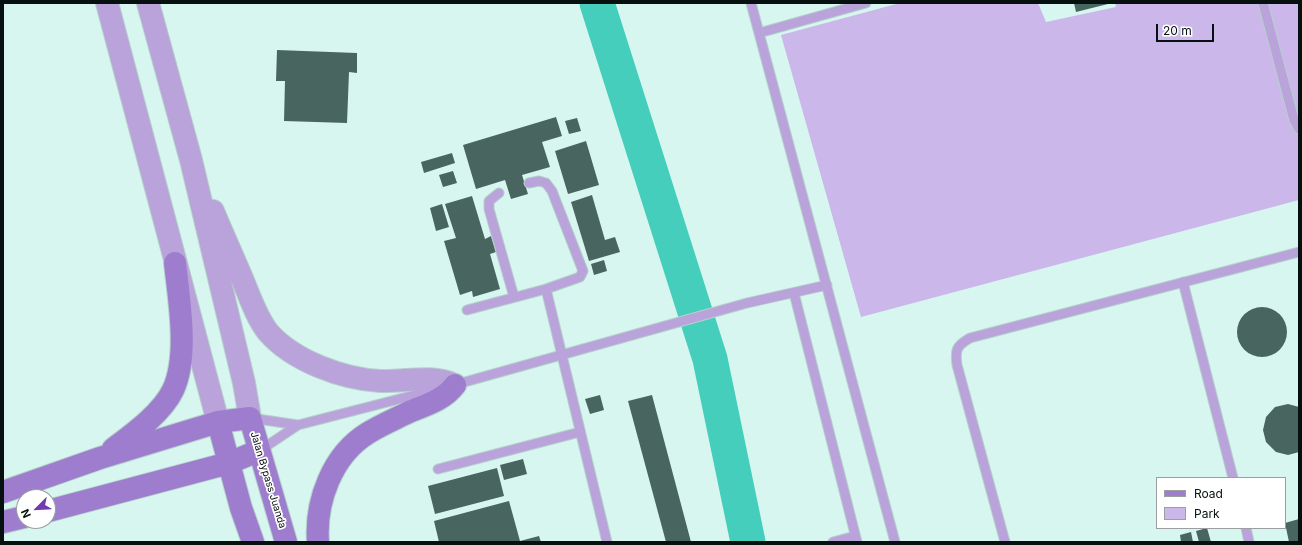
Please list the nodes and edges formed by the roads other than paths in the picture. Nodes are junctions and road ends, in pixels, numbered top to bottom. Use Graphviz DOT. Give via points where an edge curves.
graph roads {
  1 [pos="107,3"];
  2 [pos="148,3"];
  3 [pos="752,3"];
  4 [pos="866,3"];
  5 [pos="1263,3"];
  6 [pos="759,32"];
  7 [pos="1299,129"];
  8 [pos="190,160"];
  9 [pos="529,183"];
  10 [pos="499,193"];
  11 [pos="1299,252"];
  12 [pos="175,263"];
  13 [pos="1183,282"];
  14 [pos="827,285"];
  15 [pos="546,289"];
  16 [pos="794,293"];
  17 [pos="514,297"];
  18 [pos="467,310"];
  19 [pos="562,354"];
  20 [pos="456,385"];
  21 [pos="250,418"];
  22 [pos="218,422"];
  23 [pos="298,425"];
  24 [pos="580,432"];
  25 [pos="258,451"];
  26 [pos="100,458"];
  27 [pos="229,463"];
  28 [pos="438,468"];
  29 [pos="1233,477"];
  30 [pos="3,492"];
  31 [pos="56,508"];
  32 [pos="16,519"];
  33 [pos="3,522"];
  34 [pos="1246,529"];
  35 [pos="856,539"];
  36 [pos="253,542"];
  37 [pos="286,542"];
  38 [pos="318,542"];
  39 [pos="607,542"];
  40 [pos="833,542"];
  41 [pos="895,542"];
  42 [pos="1004,542"];
  43 [pos="1249,542"];
  1 -- 12 [label="street"];
  2 -- 8 [label="street"];
  3 -- 6 [label="lane"];
  4 -- 6 [label="lane"];
  5 -- 7 [label="lane" via="1294,120"];
  6 -- 14 [label="lane"];
  8 -- 20 [label="street" via="255,311 268,332 284,347 312,364 357,377 380,381 434,378"];
  8 -- 21 [label="street" via="244,383"];
  9 -- 15 [label="lane" via="546,183 552,191 583,271 580,277"];
  10 -- 17 [label="lane" via="489,201 489,209"];
  11 -- 13 [label="lane"];
  12 -- 22 [label="street"];
  12 -- 26 [label="main road" via="181,343 180,367 173,390 160,410 129,438"];
  13 -- 29 [label="lane"];
  13 -- 42 [label="lane" via="970,338 957,349 957,365"];
  14 -- 16 [label="lane"];
  14 -- 41 [label="lane"];
  15 -- 17 [label="lane"];
  15 -- 19 [label="lane"];
  16 -- 19 [label="lane" via="747,303"];
  16 -- 35 [label="lane"];
  17 -- 18 [label="lane"];
  19 -- 20 [label="lane"];
  19 -- 24 [label="lane"];
  20 -- 23 [label="lane"];
  20 -- 38 [label="main road" via="445,396 367,433 354,444 330,476 319,510"];
  21 -- 22 [label="main road"];
  21 -- 23 [label="lane"];
  21 -- 25 [label="main road, Jalan Bypass Juanda"];
  22 -- 26 [label="main road"];
  22 -- 27 [label="main road"];
  23 -- 25 [label="lane"];
  24 -- 28 [label="lane"];
  24 -- 39 [label="lane"];
  25 -- 27 [label="main road"];
  25 -- 37 [label="main road, Jalan Bypass Juanda"];
  26 -- 30 [label="main road"];
  27 -- 31 [label="main road"];
  27 -- 36 [label="main road"];
  32 -- 33 [label="main road"];
  34 -- 43 [label="lane"];
  35 -- 40 [label="lane"];
}
